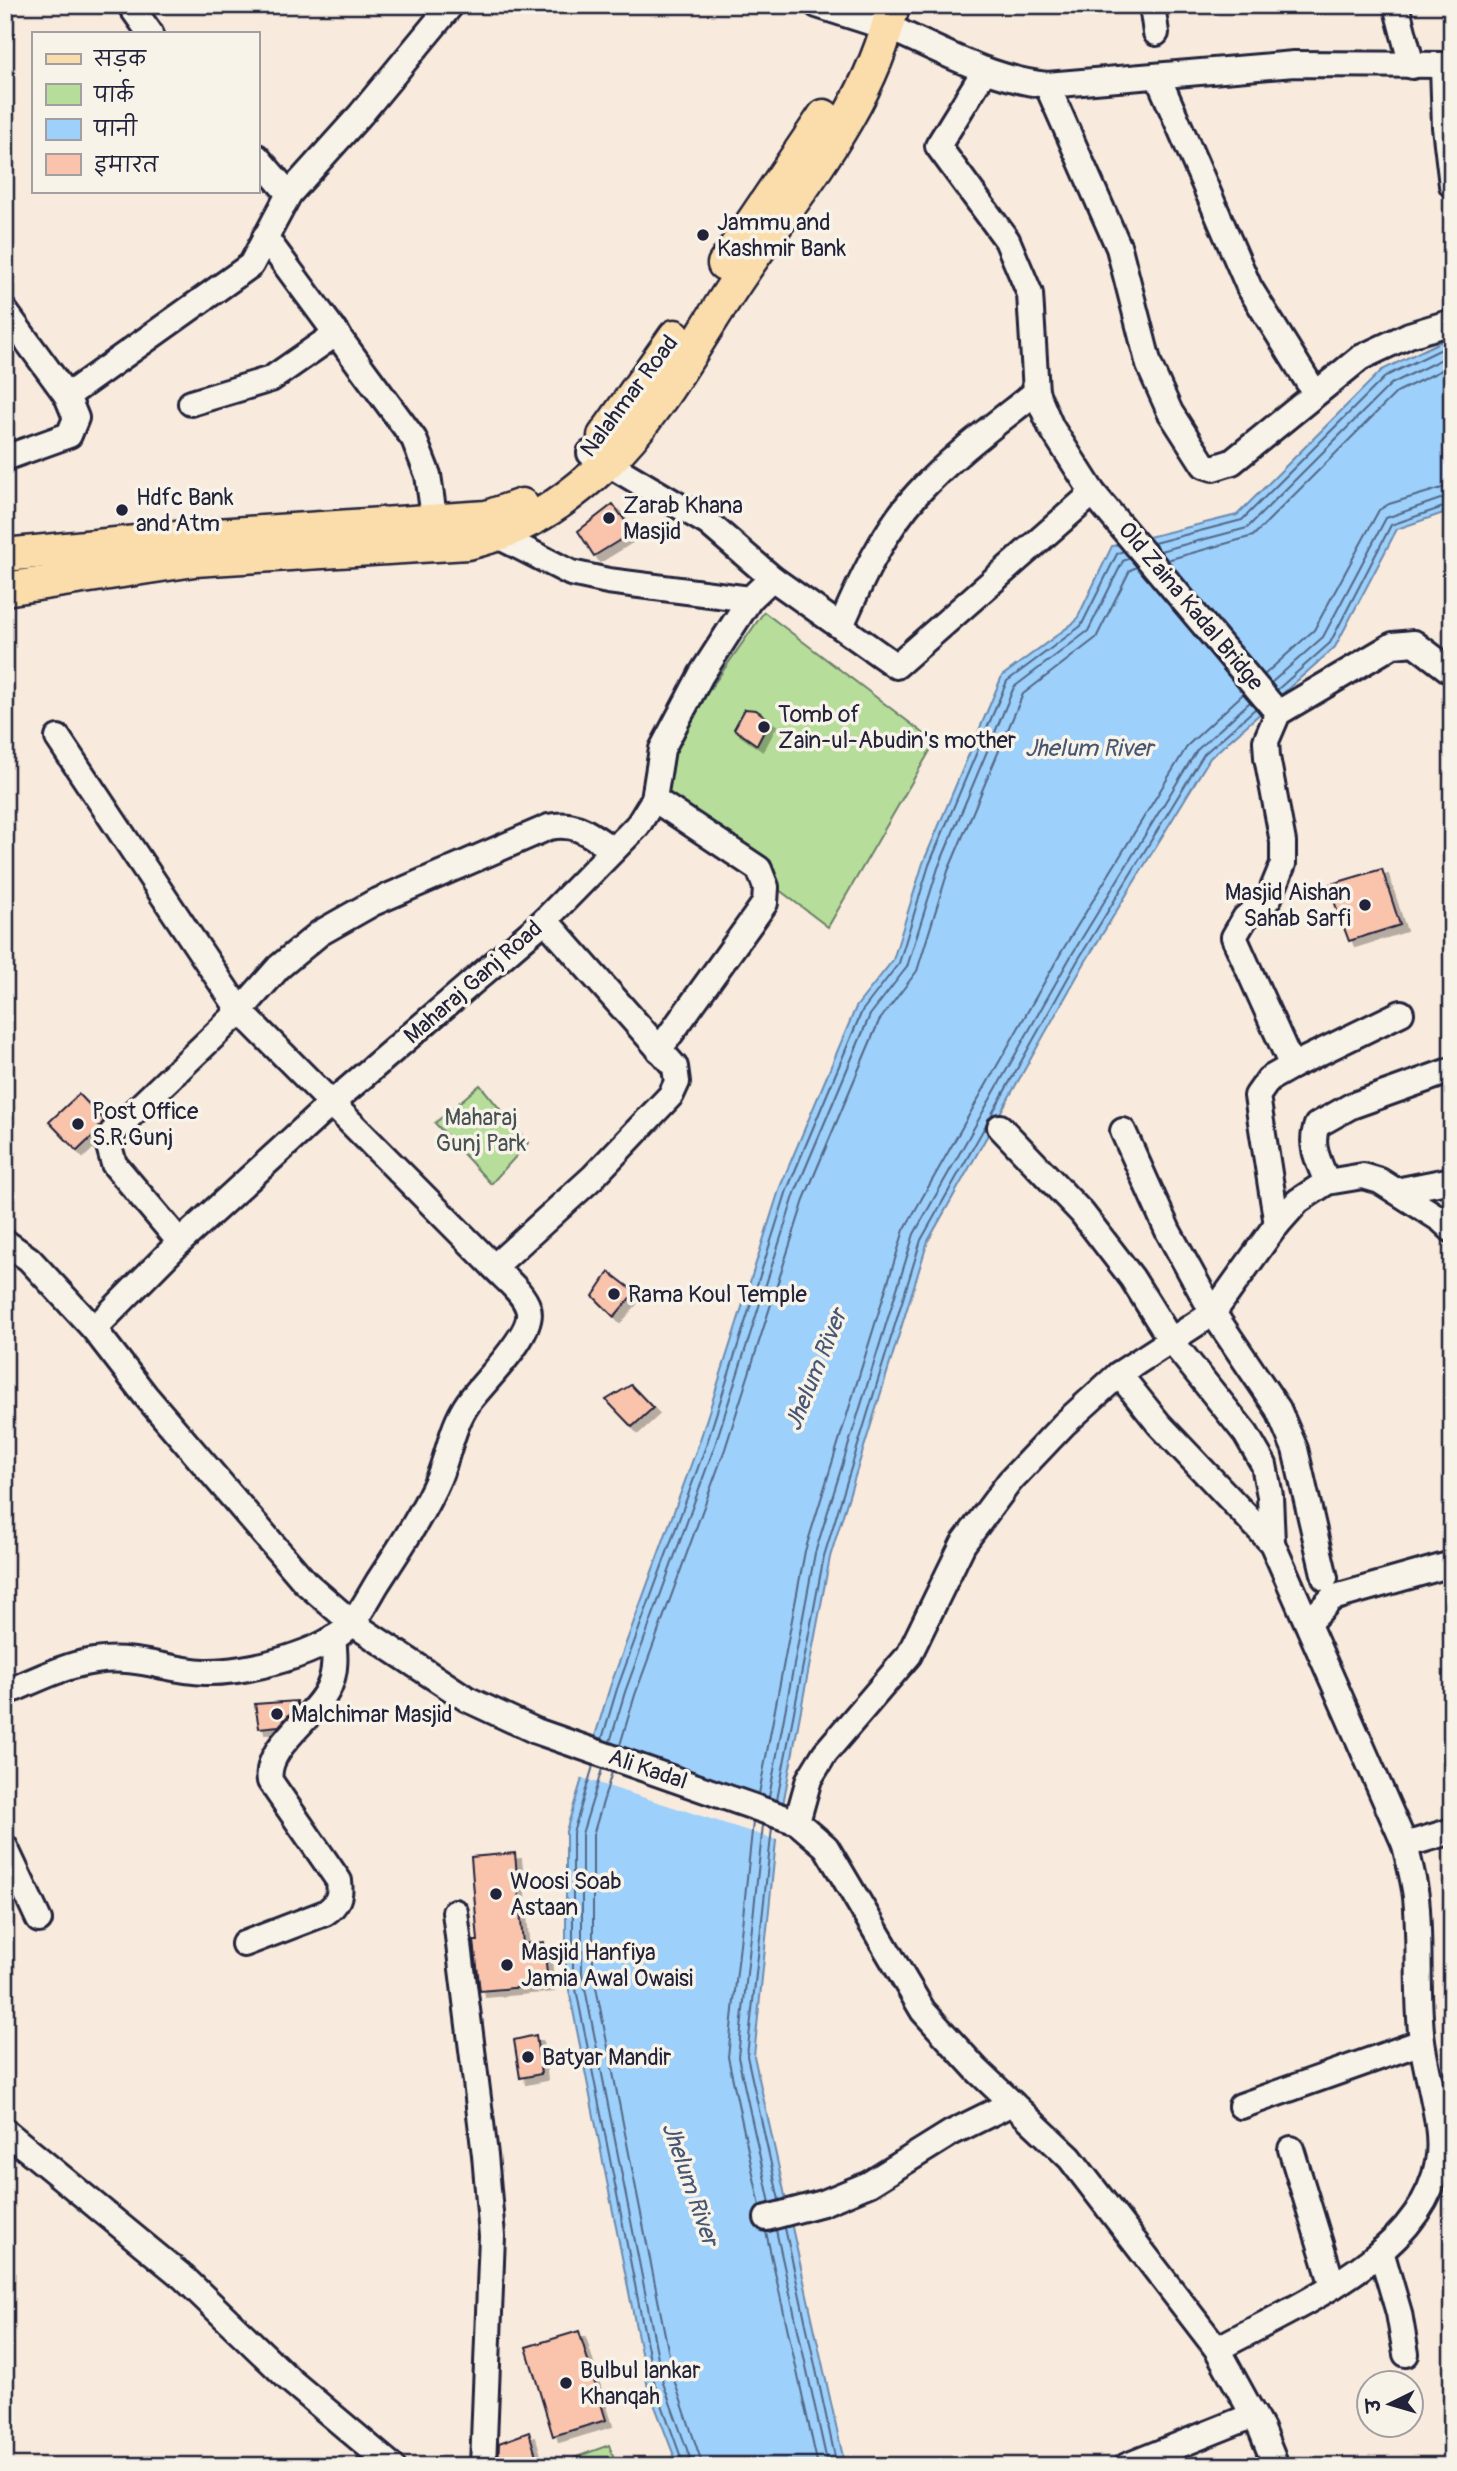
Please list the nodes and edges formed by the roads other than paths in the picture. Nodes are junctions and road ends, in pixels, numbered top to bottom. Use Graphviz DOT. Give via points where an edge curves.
graph roads {
  1 [pos="131,5"];
  2 [pos="450,5"];
  3 [pos="1152,5"];
  4 [pos="1396,5"];
  5 [pos="831,8"];
  6 [pos="881,15"];
  7 [pos="149,32"];
  8 [pos="1156,33"];
  9 [pos="1412,66"];
  10 [pos="1447,66"];
  11 [pos="985,70"];
  12 [pos="1158,77"];
  13 [pos="1047,85"];
  14 [pos="259,159"];
  15 [pos="1452,185"];
  16 [pos="289,194"];
  17 [pos="265,237"];
  18 [pos="5,311"];
  19 [pos="1452,322"];
  20 [pos="337,333"];
  21 [pos="1036,392"];
  22 [pos="1315,393"];
  23 [pos="67,396"];
  24 [pos="191,403"];
  25 [pos="5,458"];
  26 [pos="598,458"];
  27 [pos="1101,501"];
  28 [pos="436,533"];
  29 [pos="498,536"];
  30 [pos="5,555"];
  31 [pos="772,578"];
  32 [pos="5,589"];
  33 [pos="751,599"];
  34 [pos="841,626"];
  35 [pos="1452,672"];
  36 [pos="1275,709"];
  37 [pos="58,738"];
  38 [pos="654,799"];
  39 [pos="613,850"];
  40 [pos="545,920"];
  41 [pos="240,1011"];
  42 [pos="1401,1013"];
  43 [pos="659,1050"];
  44 [pos="1292,1066"];
  45 [pos="1452,1070"];
  46 [pos="333,1102"];
  47 [pos="1000,1128"];
  48 [pos="1123,1131"];
  49 [pos="1452,1180"];
  50 [pos="1327,1182"];
  51 [pos="1396,1191"];
  52 [pos="1277,1225"];
  53 [pos="1452,1230"];
  54 [pos="5,1241"];
  55 [pos="180,1241"];
  56 [pos="494,1268"];
  57 [pos="1213,1313"];
  58 [pos="94,1329"];
  59 [pos="1170,1339"];
  60 [pos="1119,1374"];
  61 [pos="1272,1544"];
  62 [pos="1452,1564"];
  63 [pos="1325,1578"];
  64 [pos="1309,1622"];
  65 [pos="352,1623"];
  66 [pos="333,1639"];
  67 [pos="5,1693"];
  68 [pos="797,1822"];
  69 [pos="1452,1830"];
  70 [pos="1405,1845"];
  71 [pos="5,1847"];
  72 [pos="455,1913"];
  73 [pos="39,1920"];
  74 [pos="244,1944"];
  75 [pos="1422,2042"];
  76 [pos="1012,2103"];
  77 [pos="1241,2106"];
  78 [pos="5,2131"];
  79 [pos="1291,2149"];
  80 [pos="767,2218"];
  81 [pos="1381,2251"];
  82 [pos="1333,2286"];
  83 [pos="1217,2348"];
  84 [pos="1406,2354"];
  85 [pos="1254,2415"];
  86 [pos="1129,2465"];
  87 [pos="392,2466"];
  88 [pos="483,2466"];
  89 [pos="1276,2466"];
  1 -- 7 [label="street"];
  2 -- 16 [label="street"];
  3 -- 8 [label="street"];
  4 -- 9 [label="street"];
  5 -- 6 [label="street"];
  6 -- 11 [label="street"];
  6 -- 26 [label="main road" via="860,94 815,173 655,405"];
  9 -- 10 [label="street"];
  9 -- 12 [label="street" via="1294,64"];
  10 -- 15 [label="street" via="1445,127"];
  11 -- 13 [label="street" via="1019,82"];
  11 -- 21 [label="street, Old Zaina Kadal Bridge" via="937,146 1007,240 1030,294"];
  12 -- 13 [label="street"];
  12 -- 22 [label="street" via="1249,286"];
  13 -- 22 [label="street" via="1119,248 1133,313 1158,388 1204,465 1213,468 1232,462"];
  14 -- 16 [label="street"];
  16 -- 17 [label="street"];
  17 -- 20 [label="street"];
  17 -- 23 [label="street" via="251,265"];
  18 -- 23 [label="street"];
  19 -- 22 [label="street" via="1360,358"];
  20 -- 24 [label="street" via="271,379"];
  20 -- 28 [label="street" via="414,439 428,475"];
  21 -- 27 [label="street, Old Zaina Kadal Bridge" via="1051,427"];
  21 -- 34 [label="street" via="917,493 871,562"];
  23 -- 25 [label="street" via="76,418 69,435"];
  26 -- 28 [label="main road, Nalahmar Road" via="512,510"];
  26 -- 29 [label="main road" via="532,522"];
  26 -- 31 [label="street" via="708,523"];
  27 -- 34 [label="street" via="896,666"];
  27 -- 36 [label="street, Old Zaina Kadal Bridge"];
  28 -- 29 [label="main road" via="468,543"];
  28 -- 30 [label="main road, Nalahmar Road" via="187,537"];
  28 -- 32 [label="main road, Nalahmar Road" via="194,560"];
  29 -- 33 [label="street" via="571,573"];
  31 -- 33 [label="street, Maharaj Ganj Road"];
  31 -- 34 [label="street"];
  33 -- 38 [label="street, Maharaj Ganj Road" via="701,675 662,749"];
  35 -- 36 [label="street" via="1422,646 1393,645"];
  36 -- 44 [label="street" via="1266,757 1283,864 1269,898 1245,918 1234,937"];
  37 -- 41 [label="street"];
  38 -- 39 [label="street, Maharaj Ganj Road" via="638,825"];
  38 -- 43 [label="street" via="759,869 766,887 765,903"];
  39 -- 40 [label="street, Maharaj Ganj Road"];
  39 -- 41 [label="street" via="581,828 565,824 525,837 373,903 320,933 279,967"];
  40 -- 43 [label="street"];
  40 -- 46 [label="street, Maharaj Ganj Road"];
  41 -- 46 [label="street"];
  41 -- 55 [label="street" via="112,1133 109,1146 114,1164"];
  42 -- 44 [label="street"];
  43 -- 56 [label="street" via="675,1067 677,1082 671,1095 593,1177"];
  44 -- 52 [label="street" via="1269,1079 1257,1096"];
  45 -- 50 [label="street" via="1351,1106 1317,1125 1312,1138"];
  46 -- 55 [label="street, Maharaj Ganj Road"];
  46 -- 56 [label="street"];
  47 -- 59 [label="street" via="1082,1213"];
  48 -- 57 [label="street" via="1168,1231"];
  49 -- 51 [label="street"];
  50 -- 51 [label="street" via="1363,1176"];
  50 -- 52 [label="street" via="1298,1201"];
  51 -- 53 [label="street"];
  52 -- 57 [label="street"];
  54 -- 58 [label="street, Ali Kadal" via="29,1259"];
  55 -- 58 [label="street, Maharaj Ganj Road"];
  56 -- 65 [label="street" via="528,1308 529,1321 466,1405 423,1509"];
  57 -- 59 [label="street"];
  57 -- 63 [label="street" via="1278,1409 1296,1449"];
  58 -- 65 [label="street, Ali Kadal" via="243,1512 305,1582"];
  59 -- 60 [label="street"];
  59 -- 61 [label="street" via="1247,1434 1264,1465"];
  60 -- 61 [label="street"];
  60 -- 68 [label="street" via="1010,1481 963,1544 909,1655 825,1753 809,1779"];
  61 -- 64 [label="street"];
  62 -- 64 [label="street" via="1332,1598"];
  64 -- 70 [label="street"];
  65 -- 66 [label="street"];
  65 -- 68 [label="street, Ali Kadal" via="467,1699 536,1731"];
  66 -- 67 [label="street" via="288,1658 205,1672 137,1659 93,1661"];
  66 -- 74 [label="street" via="330,1686 271,1758 268,1769 270,1781 339,1881 341,1894 325,1913"];
  68 -- 76 [label="street, Ali Kadal" via="826,1847 923,2011"];
  69 -- 70 [label="street"];
  70 -- 75 [label="street" via="1416,1897"];
  71 -- 73 [label="street"];
  72 -- 88 [label="street" via="492,2236"];
  75 -- 77 [label="street"];
  75 -- 81 [label="street" via="1439,2161 1427,2197"];
  76 -- 80 [label="street" via="951,2133 869,2184"];
  76 -- 83 [label="street, Ali Kadal" via="1070,2158"];
  78 -- 87 [label="street" via="184,2278 290,2380"];
  79 -- 82 [label="street"];
  81 -- 82 [label="street"];
  81 -- 84 [label="street"];
  82 -- 83 [label="street"];
  83 -- 85 [label="street, Ali Kadal"];
  85 -- 86 [label="street"];
  85 -- 89 [label="street, Ali Kadal"];
}
